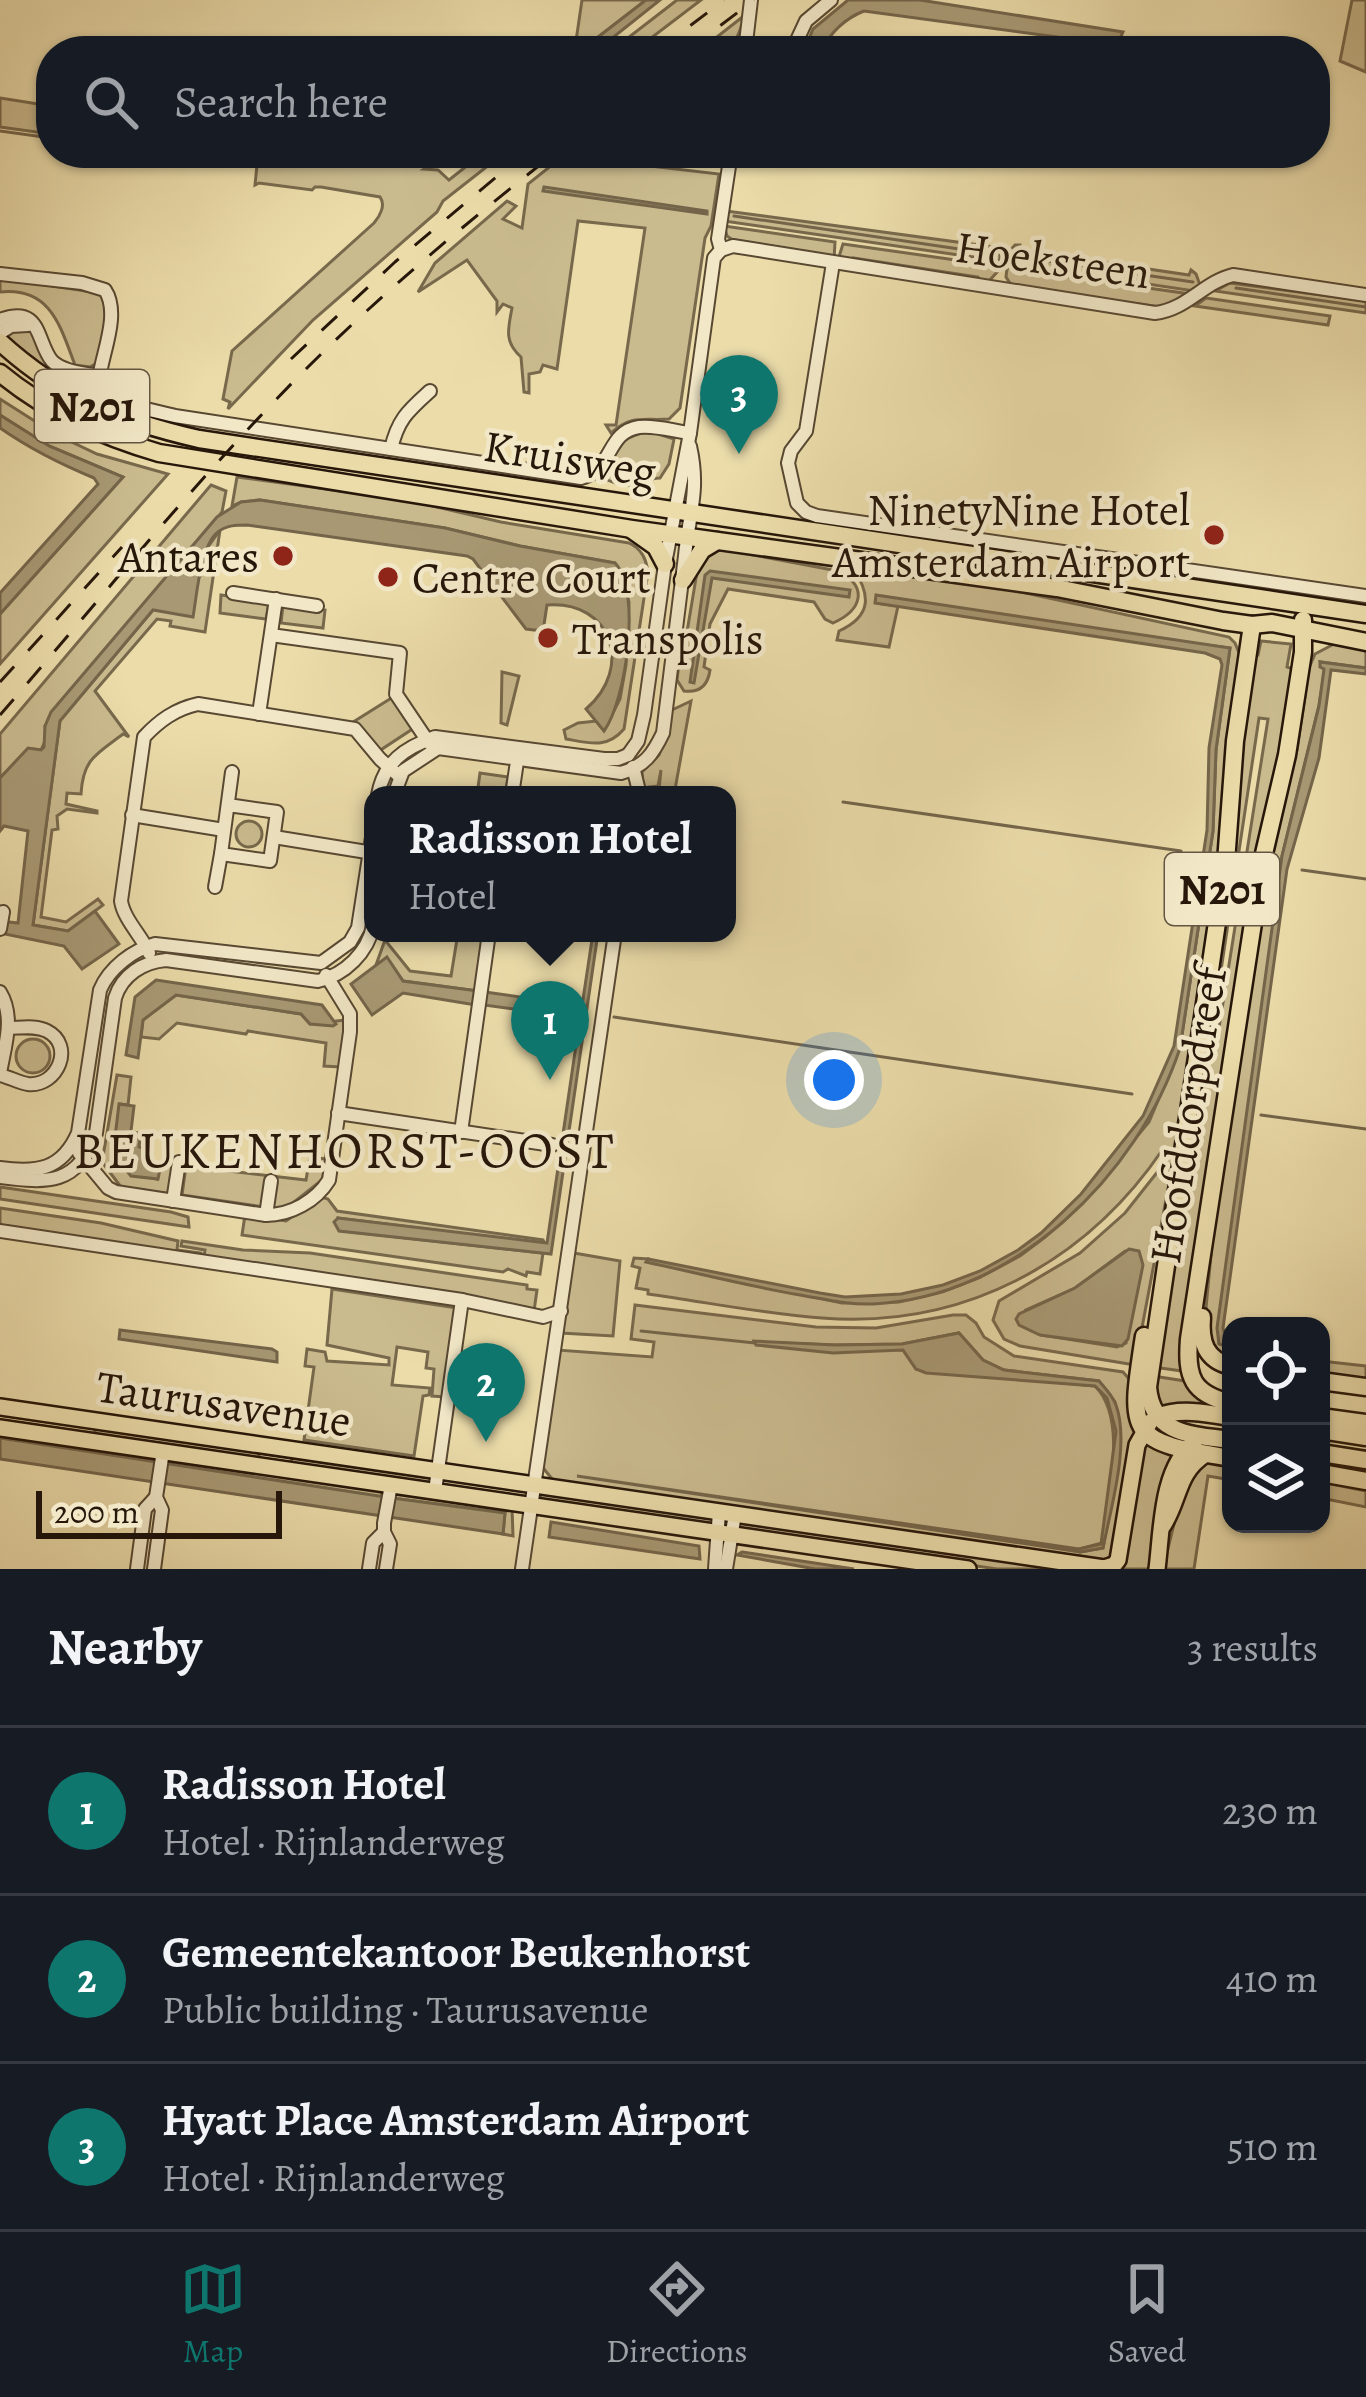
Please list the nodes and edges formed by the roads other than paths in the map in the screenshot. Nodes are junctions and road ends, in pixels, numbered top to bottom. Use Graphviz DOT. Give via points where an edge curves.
graph roads {
  1 [pos="751,0"];
  2 [pos="831,0"];
  3 [pos="747,36"];
  4 [pos="799,36"];
  5 [pos="728,168"];
  6 [pos="721,250"];
  7 [pos="833,263"];
  8 [pos="0,274"];
  9 [pos="1366,295"];
  10 [pos="0,320"];
  11 [pos="40,332"];
  12 [pos="0,338"];
  13 [pos="0,373"];
  14 [pos="98,376"];
  15 [pos="430,391"];
  16 [pos="689,436"];
  17 [pos="391,449"];
  18 [pos="683,512"];
  19 [pos="632,530"];
  20 [pos="679,535"];
  21 [pos="719,541"];
  22 [pos="665,564"];
  23 [pos="683,580"];
  24 [pos="233,593"];
  25 [pos="1366,596"];
  26 [pos="276,599"];
  27 [pos="1294,604"];
  28 [pos="316,606"];
  29 [pos="1366,614"];
  30 [pos="1252,625"];
  31 [pos="1304,628"];
  32 [pos="1366,629"];
  33 [pos="272,635"];
  34 [pos="1334,635"];
  35 [pos="1366,642"];
  36 [pos="1303,652"];
  37 [pos="259,714"];
  38 [pos="430,744"];
  39 [pos="518,754"];
  40 [pos="628,755"];
  41 [pos="387,766"];
  42 [pos="634,770"];
  43 [pos="232,772"];
  44 [pos="399,776"];
  45 [pos="380,786"];
  46 [pos="396,786"];
  47 [pos="513,786"];
  48 [pos="638,786"];
  49 [pos="228,805"];
  50 [pos="132,815"];
  51 [pos="224,830"];
  52 [pos="274,837"];
  53 [pos="364,851"];
  54 [pos="221,854"];
  55 [pos="215,887"];
  56 [pos="364,893"];
  57 [pos="4,912"];
  58 [pos="0,929"];
  59 [pos="370,942"];
  60 [pos="488,942"];
  61 [pos="614,942"];
  62 [pos="146,946"];
  63 [pos="230,952"];
  64 [pos="153,961"];
  65 [pos="321,963"];
  66 [pos="226,969"];
  67 [pos="328,979"];
  68 [pos="0,992"];
  69 [pos="8,1028"];
  70 [pos="61,1060"];
  71 [pos="89,1064"];
  72 [pos="104,1067"];
  73 [pos="0,1074"];
  74 [pos="338,1113"];
  75 [pos="460,1132"];
  76 [pos="551,1145"];
  77 [pos="72,1147"];
  78 [pos="84,1158"];
  79 [pos="179,1162"];
  80 [pos="0,1173"];
  81 [pos="271,1181"];
  82 [pos="173,1201"];
  83 [pos="266,1215"];
  84 [pos="1208,1226"];
  85 [pos="0,1231"];
  86 [pos="1165,1267"];
  87 [pos="462,1300"];
  88 [pos="561,1311"];
  89 [pos="543,1317"];
  90 [pos="556,1339"];
  91 [pos="1222,1362"];
  92 [pos="1330,1382"];
  93 [pos="1366,1387"];
  94 [pos="1222,1401"];
  95 [pos="0,1406"];
  96 [pos="1222,1416"];
  97 [pos="1157,1417"];
  98 [pos="1330,1418"];
  99 [pos="1366,1423"];
  100 [pos="0,1428"];
  101 [pos="1143,1430"];
  102 [pos="1330,1431"];
  103 [pos="1366,1437"];
  104 [pos="1222,1442"];
  105 [pos="1207,1445"];
  106 [pos="287,1448"];
  107 [pos="1185,1450"];
  108 [pos="1222,1453"];
  109 [pos="1330,1455"];
  110 [pos="162,1456"];
  111 [pos="1366,1460"];
  112 [pos="284,1469"];
  113 [pos="438,1471"];
  114 [pos="1330,1475"];
  115 [pos="1366,1481"];
  116 [pos="533,1485"];
  117 [pos="390,1490"];
  118 [pos="435,1491"];
  119 [pos="157,1492"];
  120 [pos="531,1505"];
  121 [pos="727,1513"];
  122 [pos="384,1525"];
  123 [pos="1163,1525"];
  124 [pos="724,1532"];
  125 [pos="136,1569"];
  126 [pos="154,1569"];
  127 [pos="369,1569"];
  128 [pos="386,1569"];
  129 [pos="523,1569"];
  130 [pos="715,1569"];
  131 [pos="726,1569"];
  132 [pos="968,1569"];
  133 [pos="1156,1569"];
  1 -- 3 [label="street"];
  2 -- 4 [label="street"];
  5 -- 6 [label="street"];
  6 -- 7 [label="street, Hoeksteen"];
  6 -- 16 [label="street"];
  7 -- 9 [label="street, Hoeksteen" via="1155,313 1233,275"];
  7 -- 25 [label="street" via="806,430 788,464 802,509"];
  8 -- 14 [label="street" via="105,290 113,308"];
  10 -- 11 [label="street, Kruisweg" via="24,317"];
  11 -- 12 [label="street, Kruisweg" via="20,324"];
  11 -- 14 [label="street, Kruisweg" via="55,363"];
  12 -- 18 [label="highway, Kruisweg / N201" via="74,397 153,429"];
  13 -- 19 [label="highway, Kruisweg / N201" via="65,418 159,452"];
  14 -- 17 [label="street, Kruisweg" via="102,392 175,416"];
  15 -- 17 [label="street" via="405,413"];
  16 -- 17 [label="street, Kruisweg" via="650,426 628,430 597,472 580,478"];
  16 -- 18 [label="street"];
  18 -- 20 [label="street"];
  18 -- 27 [label="highway, Kruisweg / N201"];
  19 -- 20 [label="highway, Kruisweg / N201"];
  19 -- 22 [label="highway"];
  20 -- 21 [label="highway, Kruisweg / N201"];
  20 -- 22 [label="street"];
  20 -- 23 [label="street"];
  21 -- 23 [label="highway" via="701,550"];
  21 -- 30 [label="highway, Kruisweg / N201" via="1046,586"];
  22 -- 40 [label="street" via="644,715"];
  23 -- 42 [label="street" via="663,733"];
  24 -- 26 [label="street"];
  26 -- 28 [label="street"];
  26 -- 33 [label="street"];
  27 -- 29 [label="highway, Kruisweg"];
  27 -- 31 [label="highway, Hoofddorpdreef / N201"];
  30 -- 31 [label="highway, Kruisweg"];
  30 -- 86 [label="highway, Hoofddorpdreef / N201" via="1226,862"];
  31 -- 32 [label="highway"];
  31 -- 34 [label="highway, Kruisweg"];
  31 -- 36 [label="highway, Hoofddorpdreef / N201"];
  33 -- 37 [label="street"];
  33 -- 38 [label="street" via="400,653 396,694"];
  34 -- 35 [label="highway, Kruisweg"];
  34 -- 36 [label="highway"];
  36 -- 84 [label="highway, Hoofddorpdreef / N201"];
  37 -- 41 [label="street" via="355,729"];
  37 -- 50 [label="street" via="198,704 157,723 144,737"];
  38 -- 39 [label="street"];
  38 -- 41 [label="street"];
  38 -- 44 [label="street"];
  39 -- 40 [label="street"];
  39 -- 42 [label="street"];
  39 -- 47 [label="street"];
  40 -- 42 [label="street"];
  41 -- 44 [label="street"];
  41 -- 45 [label="street"];
  42 -- 48 [label="street"];
  43 -- 49 [label="street"];
  44 -- 46 [label="street"];
  49 -- 51 [label="street"];
  49 -- 52 [label="street" via="277,812"];
  50 -- 51 [label="street"];
  50 -- 62 [label="street" via="121,907"];
  51 -- 54 [label="street"];
  52 -- 53 [label="street"];
  52 -- 54 [label="street" via="270,861"];
  54 -- 55 [label="street"];
  56 -- 65 [label="street" via="350,942"];
  57 -- 58 [label="street"];
  59 -- 67 [label="street"];
  60 -- 75 [label="street"];
  61 -- 88 [label="street"];
  62 -- 63 [label="street"];
  62 -- 64 [label="street"];
  62 -- 71 [label="street" via="104,979"];
  63 -- 65 [label="street"];
  63 -- 66 [label="street"];
  64 -- 66 [label="street"];
  64 -- 72 [label="street" via="118,987"];
  65 -- 67 [label="street"];
  66 -- 67 [label="street"];
  67 -- 74 [label="street" via="350,1014"];
  68 -- 69 [label="street"];
  69 -- 70 [label="street" via="52,1033"];
  69 -- 73 [label="street"];
  70 -- 71 [label="street"];
  70 -- 73 [label="street" via="42,1082"];
  71 -- 72 [label="street"];
  71 -- 77 [label="street"];
  72 -- 78 [label="street" via="96,1133"];
  74 -- 75 [label="street"];
  74 -- 83 [label="street" via="325,1188 294,1210"];
  75 -- 76 [label="street"];
  77 -- 78 [label="street"];
  77 -- 80 [label="street" via="40,1171"];
  78 -- 80 [label="street" via="55,1180"];
  78 -- 82 [label="street" via="116,1192"];
  79 -- 82 [label="street"];
  81 -- 83 [label="street"];
  82 -- 83 [label="street"];
  84 -- 91 [label="highway" via="1200,1335"];
  84 -- 94 [label="highway, Hoofddorpdreef / N201" via="1188,1366 1199,1389"];
  85 -- 87 [label="street"];
  86 -- 97 [label="highway, Hoofddorpdreef / N201" via="1148,1387"];
  86 -- 101 [label="highway" via="1135,1392"];
  87 -- 89 [label="street"];
  87 -- 113 [label="street"];
  88 -- 89 [label="street"];
  88 -- 90 [label="street"];
  89 -- 90 [label="street"];
  90 -- 116 [label="street"];
  92 -- 93 [label="highway"];
  95 -- 106 [label="main road, Taurusavenue"];
  96 -- 97 [label="highway"];
  97 -- 101 [label="main road"];
  97 -- 105 [label="highway"];
  98 -- 99 [label="highway"];
  100 -- 110 [label="main road, Taurusavenue"];
  101 -- 107 [label="highway"];
  101 -- 121 [label="main road, Taurusavenue" via="1120,1554 1108,1567"];
  102 -- 103 [label="highway"];
  104 -- 105 [label="highway"];
  105 -- 107 [label="highway"];
  105 -- 108 [label="highway"];
  105 -- 123 [label="highway" via="1184,1474"];
  106 -- 112 [label="main road"];
  106 -- 113 [label="main road, Taurusavenue"];
  107 -- 123 [label="main road" via="1172,1472"];
  109 -- 111 [label="highway"];
  110 -- 112 [label="main road, Taurusavenue"];
  110 -- 119 [label="street, Taurusavenue"];
  112 -- 117 [label="main road, Taurusavenue"];
  113 -- 116 [label="main road, Taurusavenue"];
  113 -- 118 [label="street"];
  114 -- 115 [label="highway"];
  116 -- 120 [label="street"];
  116 -- 121 [label="main road, Taurusavenue"];
  117 -- 118 [label="main road, Taurusavenue"];
  117 -- 122 [label="street, Taurusavenue"];
  118 -- 120 [label="main road, Taurusavenue"];
  119 -- 125 [label="street, Taurusavenue" via="146,1509"];
  119 -- 126 [label="street, Taurusavenue" via="163,1510"];
  120 -- 124 [label="main road, Taurusavenue"];
  120 -- 129 [label="street"];
  121 -- 124 [label="street"];
  122 -- 127 [label="street, Taurusavenue"];
  122 -- 128 [label="street, Taurusavenue"];
  123 -- 133 [label="main road"];
  124 -- 130 [label="street"];
  124 -- 131 [label="street"];
  124 -- 132 [label="main road, Taurusavenue"];
}
